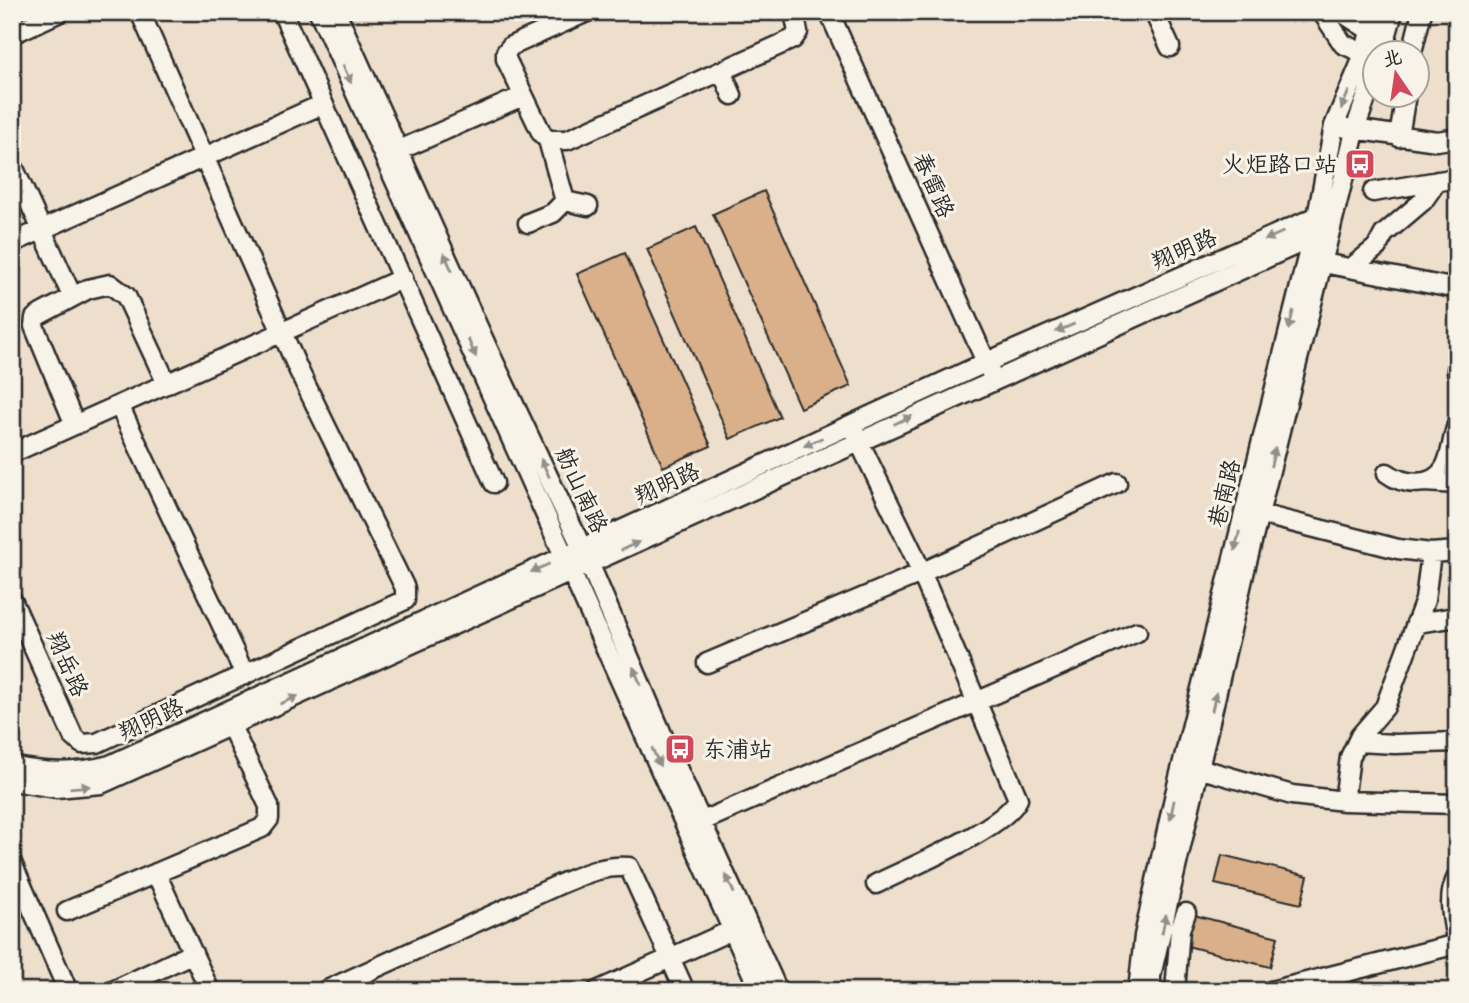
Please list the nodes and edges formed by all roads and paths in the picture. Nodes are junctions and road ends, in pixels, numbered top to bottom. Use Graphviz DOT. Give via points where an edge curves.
graph roads {
  1 [pos="60,12"];
  2 [pos="140,12"];
  3 [pos="319,12"];
  4 [pos="336,12"];
  5 [pos="587,12"];
  6 [pos="794,12"];
  7 [pos="828,12"];
  8 [pos="1154,12"];
  9 [pos="1322,12"];
  10 [pos="1341,12"];
  11 [pos="1375,12"];
  12 [pos="1393,12"];
  13 [pos="1422,12"];
  14 [pos="282,14"];
  15 [pos="1377,32"];
  16 [pos="12,34"];
  17 [pos="1376,38"];
  18 [pos="1416,38"];
  19 [pos="1170,47"];
  20 [pos="1360,50"];
  21 [pos="722,72"];
  22 [pos="1360,78"];
  23 [pos="732,95"];
  24 [pos="523,96"];
  25 [pos="323,104"];
  26 [pos="1363,108"];
  27 [pos="1404,108"];
  28 [pos="1334,125"];
  29 [pos="1356,129"];
  30 [pos="1399,137"];
  31 [pos="1457,138"];
  32 [pos="548,140"];
  33 [pos="391,154"];
  34 [pos="205,158"];
  35 [pos="12,164"];
  36 [pos="1457,178"];
  37 [pos="1437,181"];
  38 [pos="1373,192"];
  39 [pos="565,201"];
  40 [pos="588,206"];
  41 [pos="1336,208"];
  42 [pos="1317,217"];
  43 [pos="528,223"];
  44 [pos="1331,229"];
  45 [pos="40,230"];
  46 [pos="1311,238"];
  47 [pos="12,243"];
  48 [pos="1314,261"];
  49 [pos="1351,268"];
  50 [pos="403,278"];
  51 [pos="1457,289"];
  52 [pos="72,296"];
  53 [pos="283,334"];
  54 [pos="990,370"];
  55 [pos="167,384"];
  56 [pos="119,405"];
  57 [pos="75,425"];
  58 [pos="1457,425"];
  59 [pos="854,433"];
  60 [pos="12,453"];
  61 [pos="1387,473"];
  62 [pos="1423,482"];
  63 [pos="494,483"];
  64 [pos="1117,483"];
  65 [pos="1457,484"];
  66 [pos="1252,512"];
  67 [pos="1457,551"];
  68 [pos="1431,553"];
  69 [pos="578,560"];
  70 [pos="921,572"];
  71 [pos="12,600"];
  72 [pos="1457,617"];
  73 [pos="1416,623"];
  74 [pos="1137,632"];
  75 [pos="707,663"];
  76 [pos="245,675"];
  77 [pos="977,702"];
  78 [pos="227,719"];
  79 [pos="1358,742"];
  80 [pos="1457,742"];
  81 [pos="12,766"];
  82 [pos="1190,766"];
  83 [pos="12,781"];
  84 [pos="1344,801"];
  85 [pos="1457,804"];
  86 [pos="694,825"];
  87 [pos="156,873"];
  88 [pos="14,874"];
  89 [pos="1457,877"];
  90 [pos="876,884"];
  91 [pos="67,911"];
  92 [pos="1186,913"];
  93 [pos="740,927"];
  94 [pos="1457,944"];
  95 [pos="193,953"];
  96 [pos="671,958"];
  97 [pos="68,991"];
  98 [pos="113,991"];
  99 [pos="210,991"];
  100 [pos="325,991"];
  101 [pos="597,991"];
  102 [pos="685,991"];
  103 [pos="760,991"];
  104 [pos="778,991"];
  105 [pos="1138,991"];
  106 [pos="1151,991"];
  107 [pos="1175,991"];
  108 [pos="1271,991"];
  1 -- 16 [label="street"];
  2 -- 34 [label="street"];
  3 -- 33 [label="street, 舫山南路, one-way"];
  4 -- 33 [label="street, 舫山南路"];
  5 -- 24 [label="street" via="506,52"];
  6 -- 21 [label="street" via="798,32 793,39"];
  7 -- 54 [label="street, 春雷路"];
  8 -- 19 [label="street"];
  9 -- 20 [label="street" via="1343,44"];
  10 -- 15 [label="street"];
  11 -- 15 [label="street, 巷南路"];
  12 -- 15 [label="street, 巷南路"];
  13 -- 18 [label="street"];
  14 -- 25 [label="street"];
  15 -- 17 [label="street, 巷南路"];
  21 -- 23 [label="street"];
  21 -- 32 [label="street" via="567,140"];
  22 -- 28 [label="street, 巷南路, one-way"];
  24 -- 32 [label="street"];
  24 -- 33 [label="street"];
  25 -- 34 [label="street"];
  25 -- 50 [label="street"];
  26 -- 29 [label="street, 巷南路"];
  27 -- 30 [label="street"];
  28 -- 29 [label="street"];
  28 -- 42 [label="street, 巷南路"];
  29 -- 30 [label="street"];
  29 -- 41 [label="street, 巷南路"];
  30 -- 31 [label="street"];
  32 -- 39 [label="street"];
  33 -- 69 [label="street, 舫山南路"];
  34 -- 45 [label="street"];
  34 -- 53 [label="street"];
  35 -- 45 [label="street"];
  36 -- 37 [label="street"];
  37 -- 38 [label="street"];
  37 -- 49 [label="street" via="1423,201"];
  39 -- 40 [label="street"];
  39 -- 43 [label="street" via="552,213"];
  41 -- 42 [label="street, 翔明路"];
  41 -- 44 [label="street, 巷南路"];
  42 -- 46 [label="street, 巷南路"];
  42 -- 54 [label="street, 翔明路, one-way"];
  44 -- 46 [label="street, 翔明路"];
  44 -- 48 [label="street, 巷南路"];
  45 -- 47 [label="street"];
  45 -- 52 [label="street"];
  46 -- 48 [label="street, 巷南路"];
  46 -- 54 [label="street, 翔明路"];
  48 -- 49 [label="street"];
  48 -- 66 [label="street, 巷南路"];
  49 -- 51 [label="street"];
  50 -- 53 [label="street"];
  50 -- 63 [label="street"];
  52 -- 55 [label="street" via="100,285 119,288"];
  52 -- 57 [label="street" via="35,318 34,326"];
  53 -- 55 [label="street"];
  53 -- 76 [label="street" via="405,588 405,600"];
  54 -- 59 [label="street, 翔明路"];
  55 -- 56 [label="street"];
  56 -- 57 [label="street"];
  56 -- 76 [label="street"];
  57 -- 60 [label="street"];
  58 -- 62 [label="street" via="1446,465 1440,474"];
  59 -- 69 [label="street, 翔明路"];
  59 -- 70 [label="street"];
  61 -- 62 [label="street" via="1397,481"];
  62 -- 65 [label="street"];
  64 -- 70 [label="street"];
  66 -- 68 [label="street" via="1398,550"];
  66 -- 82 [label="street, 巷南路"];
  67 -- 68 [label="street"];
  68 -- 73 [label="street" via="1425,600"];
  69 -- 78 [label="street, 翔明路"];
  69 -- 86 [label="street, 舫山南路"];
  70 -- 75 [label="street"];
  70 -- 77 [label="street"];
  71 -- 76 [label="street, 翔岳路" via="73,736 82,744 97,743"];
  72 -- 73 [label="street"];
  73 -- 79 [label="street" via="1385,707"];
  74 -- 77 [label="street"];
  77 -- 86 [label="street"];
  77 -- 90 [label="street" via="1018,799 1013,810"];
  78 -- 81 [label="street, 翔明路" via="88,771"];
  83 -- 78 [label="street, 翔明路, one-way" via="56,788 101,784"];
  78 -- 87 [label="street" via="264,794 269,819 262,828"];
  79 -- 80 [label="street"];
  79 -- 84 [label="street" via="1350,757"];
  82 -- 84 [label="street" via="1292,795"];
  82 -- 105 [label="street, 巷南路, one-way" via="1144,936"];
  106 -- 82 [label="street, 巷南路, one-way"];
  84 -- 85 [label="street"];
  86 -- 93 [label="street, 舫山南路"];
  87 -- 91 [label="street"];
  87 -- 95 [label="street"];
  88 -- 97 [label="street"];
  89 -- 94 [label="street" via="1451,887"];
  92 -- 107 [label="street" via="1180,929"];
  93 -- 96 [label="street"];
  93 -- 103 [label="street, 舫山南路"];
  93 -- 104 [label="street, 舫山南路"];
  94 -- 108 [label="street"];
  95 -- 98 [label="street"];
  95 -- 99 [label="street"];
  96 -- 100 [label="street" via="629,867 616,866 597,868"];
  96 -- 101 [label="street"];
  96 -- 102 [label="street"];
}
